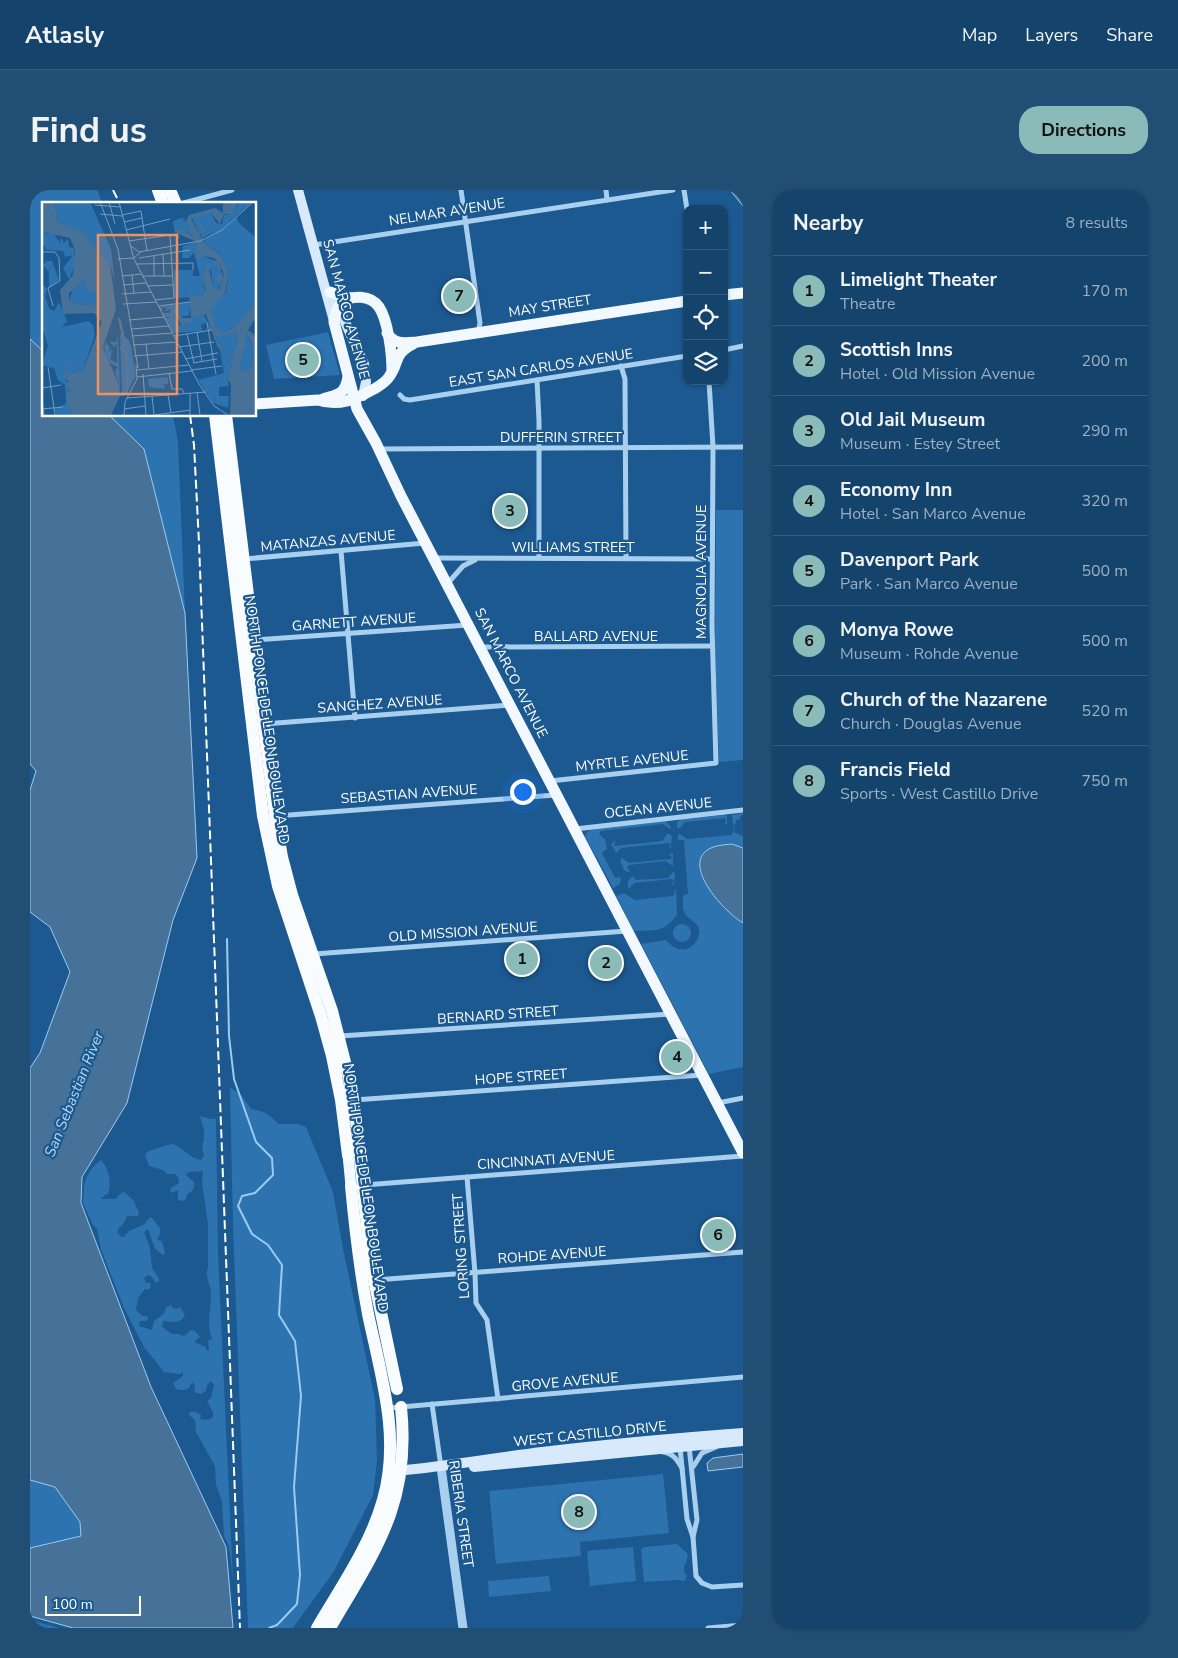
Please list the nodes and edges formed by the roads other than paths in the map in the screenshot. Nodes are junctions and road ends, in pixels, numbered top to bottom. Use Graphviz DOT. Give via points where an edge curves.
graph roads {
  1 [pos="158,190"];
  2 [pos="170,190"];
  3 [pos="232,190"];
  4 [pos="298,190"];
  5 [pos="461,190"];
  6 [pos="606,190"];
  7 [pos="673,190"];
  8 [pos="684,190"];
  9 [pos="607,200"];
  10 [pos="162,202"];
  11 [pos="175,202"];
  12 [pos="187,202"];
  13 [pos="686,205"];
  14 [pos="466,221"];
  15 [pos="313,245"];
  16 [pos="328,290"];
  17 [pos="743,292"];
  18 [pos="728,294"];
  19 [pos="351,298"];
  20 [pos="683,302"];
  21 [pos="339,307"];
  22 [pos="334,322"];
  23 [pos="479,328"];
  24 [pos="387,333"];
  25 [pos="417,342"];
  26 [pos="743,346"];
  27 [pos="728,349"];
  28 [pos="683,357"];
  29 [pos="621,366"];
  30 [pos="392,371"];
  31 [pos="348,373"];
  32 [pos="537,380"];
  33 [pos="709,385"];
  34 [pos="363,394"];
  35 [pos="400,395"];
  36 [pos="318,400"];
  37 [pos="256,404"];
  38 [pos="214,416"];
  39 [pos="226,416"];
  40 [pos="625,447"];
  41 [pos="714,447"];
  42 [pos="743,447"];
  43 [pos="538,448"];
  44 [pos="379,449"];
  45 [pos="427,543"];
  46 [pos="341,551"];
  47 [pos="435,558"];
  48 [pos="539,558"];
  49 [pos="626,558"];
  50 [pos="477,559"];
  51 [pos="712,559"];
  52 [pos="237,560"];
  53 [pos="448,583"];
  54 [pos="468,625"];
  55 [pos="349,634"];
  56 [pos="247,641"];
  57 [pos="712,646"];
  58 [pos="480,647"];
  59 [pos="511,705"];
  60 [pos="355,718"];
  61 [pos="257,724"];
  62 [pos="716,763"];
  63 [pos="550,781"];
  64 [pos="557,795"];
  65 [pos="743,810"];
  66 [pos="269,816"];
  67 [pos="575,829"];
  68 [pos="628,931"];
  69 [pos="306,955"];
  70 [pos="671,1014"];
  71 [pos="333,1037"];
  72 [pos="702,1074"];
  73 [pos="743,1098"];
  74 [pos="347,1100"];
  75 [pos="717,1103"];
  76 [pos="743,1154"];
  77 [pos="348,1155"];
  78 [pos="467,1177"];
  79 [pos="357,1185"];
  80 [pos="743,1252"];
  81 [pos="475,1273"];
  82 [pos="368,1281"];
  83 [pos="743,1377"];
  84 [pos="397,1389"];
  85 [pos="498,1399"];
  86 [pos="432,1404"];
  87 [pos="395,1408"];
  88 [pos="743,1433"];
  89 [pos="684,1442"];
  90 [pos="738,1442"];
  91 [pos="645,1450"];
  92 [pos="441,1467"];
  93 [pos="692,1467"];
  94 [pos="683,1469"];
  95 [pos="395,1471"];
  96 [pos="693,1537"];
  97 [pos="743,1585"];
  98 [pos="743,1625"];
  99 [pos="317,1628"];
  100 [pos="330,1628"];
  101 [pos="463,1628"];
  102 [pos="708,1628"];
  1 -- 10 [label="highway"];
  2 -- 11 [label="highway"];
  3 -- 12 [label="street"];
  4 -- 15 [label="main road, SAN MARCO AVENUE"];
  5 -- 14 [label="street"];
  6 -- 9 [label="street"];
  7 -- 9 [label="street, NELMAR AVENUE"];
  8 -- 13 [label="street"];
  9 -- 14 [label="street, NELMAR AVENUE"];
  14 -- 15 [label="street, NELMAR AVENUE"];
  14 -- 23 [label="street"];
  15 -- 16 [label="main road, SAN MARCO AVENUE"];
  16 -- 19 [label="main road"];
  16 -- 21 [label="main road"];
  16 -- 22 [label="main road, SAN MARCO AVENUE"];
  17 -- 18 [label="main road"];
  19 -- 21 [label="main road"];
  19 -- 24 [label="main road" via="375,301 382,312"];
  20 -- 23 [label="main road, MAY STREET"];
  21 -- 22 [label="main road"];
  21 -- 34 [label="main road" via="364,364 366,382"];
  22 -- 31 [label="main road, SAN MARCO AVENUE"];
  23 -- 25 [label="main road, MAY STREET"];
  24 -- 25 [label="main road, MAY STREET" via="397,342"];
  24 -- 30 [label="main road"];
  25 -- 30 [label="main road, MAY STREET" via="401,351"];
  26 -- 27 [label="street"];
  28 -- 29 [label="street, EAST SAN CARLOS AVENUE"];
  29 -- 32 [label="street, EAST SAN CARLOS AVENUE"];
  29 -- 40 [label="street" via="625,379"];
  30 -- 34 [label="main road, MAY STREET" via="388,379"];
  31 -- 34 [label="main road, SAN MARCO AVENUE"];
  31 -- 36 [label="main road" via="344,390"];
  32 -- 35 [label="street, EAST SAN CARLOS AVENUE" via="410,400"];
  32 -- 43 [label="street"];
  33 -- 41 [label="street, MAGNOLIA AVENUE"];
  34 -- 36 [label="main road" via="325,403"];
  34 -- 44 [label="main road, SAN MARCO AVENUE" via="356,409"];
  36 -- 37 [label="main road"];
  38 -- 52 [label="highway, NORTH PONCE DE LEON BOULEVARD"];
  39 -- 52 [label="highway, NORTH PONCE DE LEON BOULEVARD"];
  40 -- 41 [label="street, DUFFERIN STREET"];
  40 -- 43 [label="street, DUFFERIN STREET"];
  40 -- 49 [label="street"];
  41 -- 42 [label="street, DUFFERIN STREET"];
  41 -- 51 [label="street, MAGNOLIA AVENUE"];
  43 -- 44 [label="street, DUFFERIN STREET"];
  43 -- 48 [label="street"];
  44 -- 45 [label="main road, SAN MARCO AVENUE"];
  45 -- 46 [label="street, MATANZAS AVENUE"];
  45 -- 47 [label="main road, SAN MARCO AVENUE"];
  46 -- 52 [label="street, MATANZAS AVENUE"];
  46 -- 55 [label="street"];
  47 -- 50 [label="street, WILLIAMS STREET"];
  47 -- 53 [label="main road, SAN MARCO AVENUE"];
  48 -- 49 [label="street, WILLIAMS STREET"];
  48 -- 50 [label="street, WILLIAMS STREET"];
  49 -- 51 [label="street, WILLIAMS STREET"];
  50 -- 53 [label="street" via="463,566"];
  51 -- 57 [label="street, MAGNOLIA AVENUE"];
  52 -- 56 [label="highway, NORTH PONCE DE LEON BOULEVARD"];
  53 -- 54 [label="main road, SAN MARCO AVENUE"];
  54 -- 55 [label="street, GARNETT AVENUE"];
  54 -- 58 [label="main road, SAN MARCO AVENUE"];
  55 -- 56 [label="street, GARNETT AVENUE"];
  55 -- 60 [label="street"];
  56 -- 61 [label="highway, NORTH PONCE DE LEON BOULEVARD"];
  57 -- 58 [label="street, BALLARD AVENUE"];
  57 -- 62 [label="street, MAGNOLIA AVENUE"];
  58 -- 59 [label="main road, SAN MARCO AVENUE"];
  59 -- 60 [label="street, SANCHEZ AVENUE"];
  59 -- 63 [label="main road, SAN MARCO AVENUE"];
  60 -- 61 [label="street, SANCHEZ AVENUE"];
  61 -- 66 [label="highway, NORTH PONCE DE LEON BOULEVARD"];
  62 -- 63 [label="street, MYRTLE AVENUE"];
  63 -- 64 [label="main road, SAN MARCO AVENUE"];
  64 -- 66 [label="street, SEBASTIAN AVENUE"];
  64 -- 67 [label="main road, SAN MARCO AVENUE"];
  65 -- 67 [label="street, OCEAN AVENUE"];
  66 -- 69 [label="highway, NORTH PONCE DE LEON BOULEVARD" via="278,886"];
  67 -- 68 [label="main road, SAN MARCO AVENUE"];
  68 -- 69 [label="street, OLD MISSION AVENUE"];
  68 -- 70 [label="main road, SAN MARCO AVENUE"];
  69 -- 71 [label="highway, NORTH PONCE DE LEON BOULEVARD"];
  70 -- 71 [label="street, BERNARD STREET"];
  70 -- 72 [label="main road, SAN MARCO AVENUE"];
  71 -- 74 [label="highway, NORTH PONCE DE LEON BOULEVARD"];
  72 -- 74 [label="street, HOPE STREET"];
  72 -- 75 [label="main road, SAN MARCO AVENUE"];
  73 -- 75 [label="street"];
  74 -- 77 [label="highway, NORTH PONCE DE LEON BOULEVARD"];
  74 -- 79 [label="highway, NORTH PONCE DE LEON BOULEVARD"];
  75 -- 76 [label="main road, SAN MARCO AVENUE"];
  76 -- 78 [label="street, CINCINNATI AVENUE"];
  77 -- 79 [label="main road, NORTH PONCE DE LEON BOULEVARD"];
  78 -- 79 [label="street, CINCINNATI AVENUE"];
  78 -- 81 [label="street, LORING STREET"];
  79 -- 82 [label="highway, NORTH PONCE DE LEON BOULEVARD"];
  80 -- 81 [label="street, ROHDE AVENUE"];
  81 -- 82 [label="street, ROHDE AVENUE"];
  81 -- 85 [label="street, LORING STREET" via="476,1303 486,1320"];
  82 -- 84 [label="highway, NORTH PONCE DE LEON BOULEVARD"];
  82 -- 87 [label="highway, NORTH PONCE DE LEON BOULEVARD"];
  83 -- 85 [label="street, GROVE AVENUE"];
  84 -- 87 [label="main road, NORTH PONCE DE LEON BOULEVARD"];
  85 -- 86 [label="street, GROVE AVENUE"];
  86 -- 87 [label="street, GROVE AVENUE"];
  86 -- 92 [label="street, RIBERIA STREET"];
  87 -- 95 [label="highway, NORTH PONCE DE LEON BOULEVARD" via="391,1440"];
  88 -- 89 [label="main road, WEST CASTILLO DRIVE"];
  89 -- 90 [label="main road, WEST CASTILLO DRIVE"];
  89 -- 91 [label="main road, WEST CASTILLO DRIVE"];
  89 -- 92 [label="main road, WEST CASTILLO DRIVE" via="544,1452"];
  89 -- 93 [label="street"];
  89 -- 94 [label="street"];
  90 -- 93 [label="street" via="706,1450"];
  91 -- 92 [label="main road, WEST CASTILLO DRIVE" via="459,1469"];
  91 -- 94 [label="street" via="667,1452"];
  92 -- 95 [label="main road, WEST CASTILLO DRIVE"];
  92 -- 101 [label="street, RIBERIA STREET"];
  93 -- 96 [label="street" via="697,1520"];
  94 -- 96 [label="street" via="687,1519"];
  95 -- 99 [label="highway, NORTH PONCE DE LEON BOULEVARD" via="371,1533"];
  95 -- 100 [label="highway, NORTH PONCE DE LEON BOULEVARD" via="391,1514 380,1542"];
  96 -- 97 [label="street" via="695,1572 702,1583 712,1587"];
  98 -- 102 [label="street"];
}
